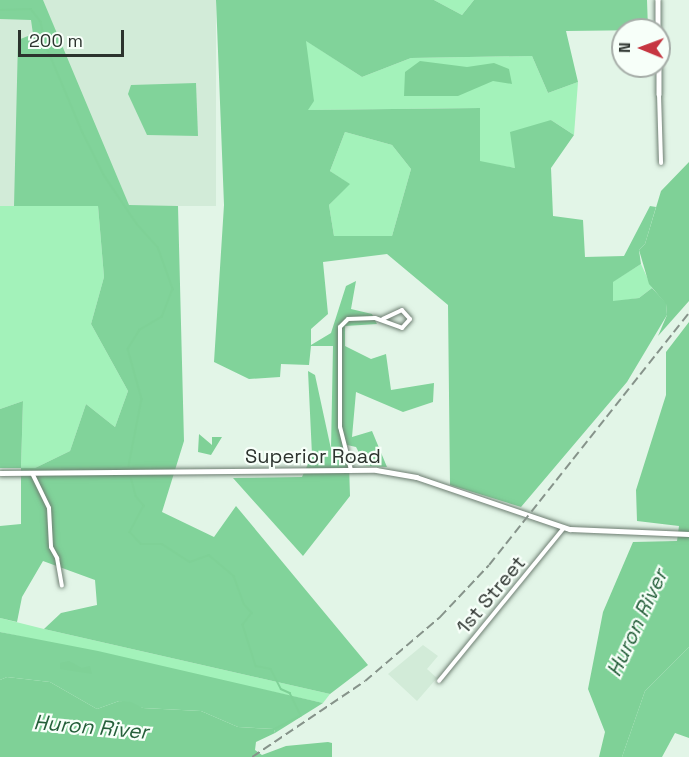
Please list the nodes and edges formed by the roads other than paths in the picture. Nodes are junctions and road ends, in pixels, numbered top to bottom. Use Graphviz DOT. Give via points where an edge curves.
graph roads {
  1 [pos="658,0"];
  2 [pos="658,18"];
  3 [pos="658,78"];
  4 [pos="659,94"];
  5 [pos="661,163"];
  6 [pos="383,319"];
  7 [pos="351,471"];
  8 [pos="0,473"];
  9 [pos="32,473"];
  10 [pos="564,528"];
  11 [pos="689,534"];
  12 [pos="62,586"];
  13 [pos="440,681"];
  1 -- 2 [label="street"];
  3 -- 4 [label="street"];
  4 -- 5 [label="street"];
  6 -- 6 [label="street" via="402,328 410,319 402,310"];
  6 -- 7 [label="street" via="348,320 340,327 340,427"];
  7 -- 9 [label="main road, Superior Road"];
  7 -- 10 [label="main road, Superior Road" via="395,471"];
  8 -- 9 [label="main road, Superior Road"];
  9 -- 12 [label="street" via="49,508 51,547"];
  10 -- 11 [label="main road, Superior Road"];
  10 -- 13 [label="street, 1st Street"];
}
